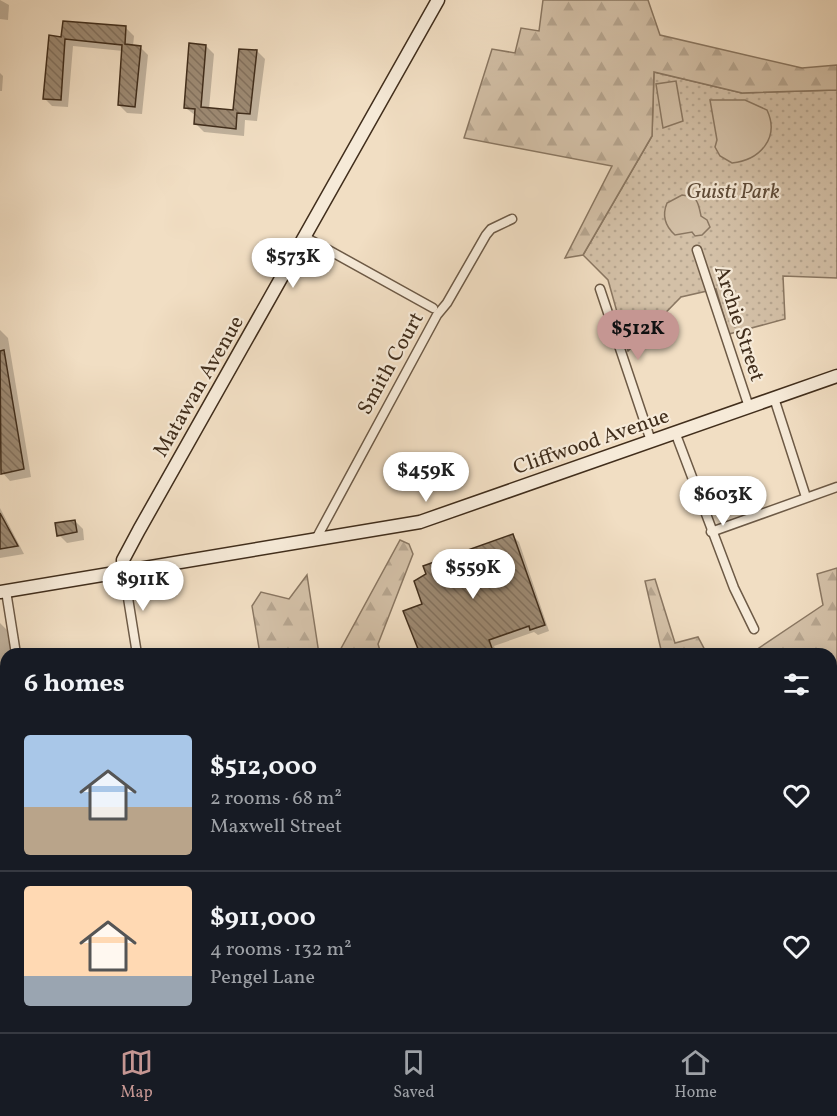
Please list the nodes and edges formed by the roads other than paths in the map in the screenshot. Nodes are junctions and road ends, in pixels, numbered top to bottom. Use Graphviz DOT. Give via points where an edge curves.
graph roads {
  1 [pos="438,0"];
  2 [pos="512,219"];
  3 [pos="305,237"];
  4 [pos="696,250"];
  5 [pos="600,289"];
  6 [pos="433,308"];
  7 [pos="837,376"];
  8 [pos="774,398"];
  9 [pos="749,407"];
  10 [pos="675,432"];
  11 [pos="651,441"];
  12 [pos="837,487"];
  13 [pos="806,497"];
  14 [pos="711,531"];
  15 [pos="316,539"];
  16 [pos="124,573"];
  17 [pos="3,591"];
  18 [pos="754,630"];
  19 [pos="15,648"];
  20 [pos="136,648"];
  1 -- 3 [label="main road, Matawan Avenue"];
  2 -- 15 [label="street, Smith Court" via="486,235 437,315"];
  3 -- 6 [label="street"];
  3 -- 16 [label="main road, Matawan Avenue" via="139,530 123,560"];
  4 -- 9 [label="street, Archie Street"];
  5 -- 11 [label="street"];
  7 -- 8 [label="main road, Cliffwood Avenue"];
  8 -- 9 [label="main road, Cliffwood Avenue"];
  8 -- 13 [label="street"];
  9 -- 10 [label="main road, Cliffwood Avenue"];
  10 -- 11 [label="main road, Cliffwood Avenue"];
  10 -- 14 [label="street"];
  11 -- 15 [label="main road, Cliffwood Avenue" via="420,522"];
  12 -- 13 [label="street"];
  13 -- 14 [label="street"];
  14 -- 18 [label="street"];
  15 -- 16 [label="main road, Cliffwood Avenue"];
  16 -- 17 [label="main road, Cliffwood Avenue"];
  16 -- 20 [label="street"];
  17 -- 19 [label="street"];
}
